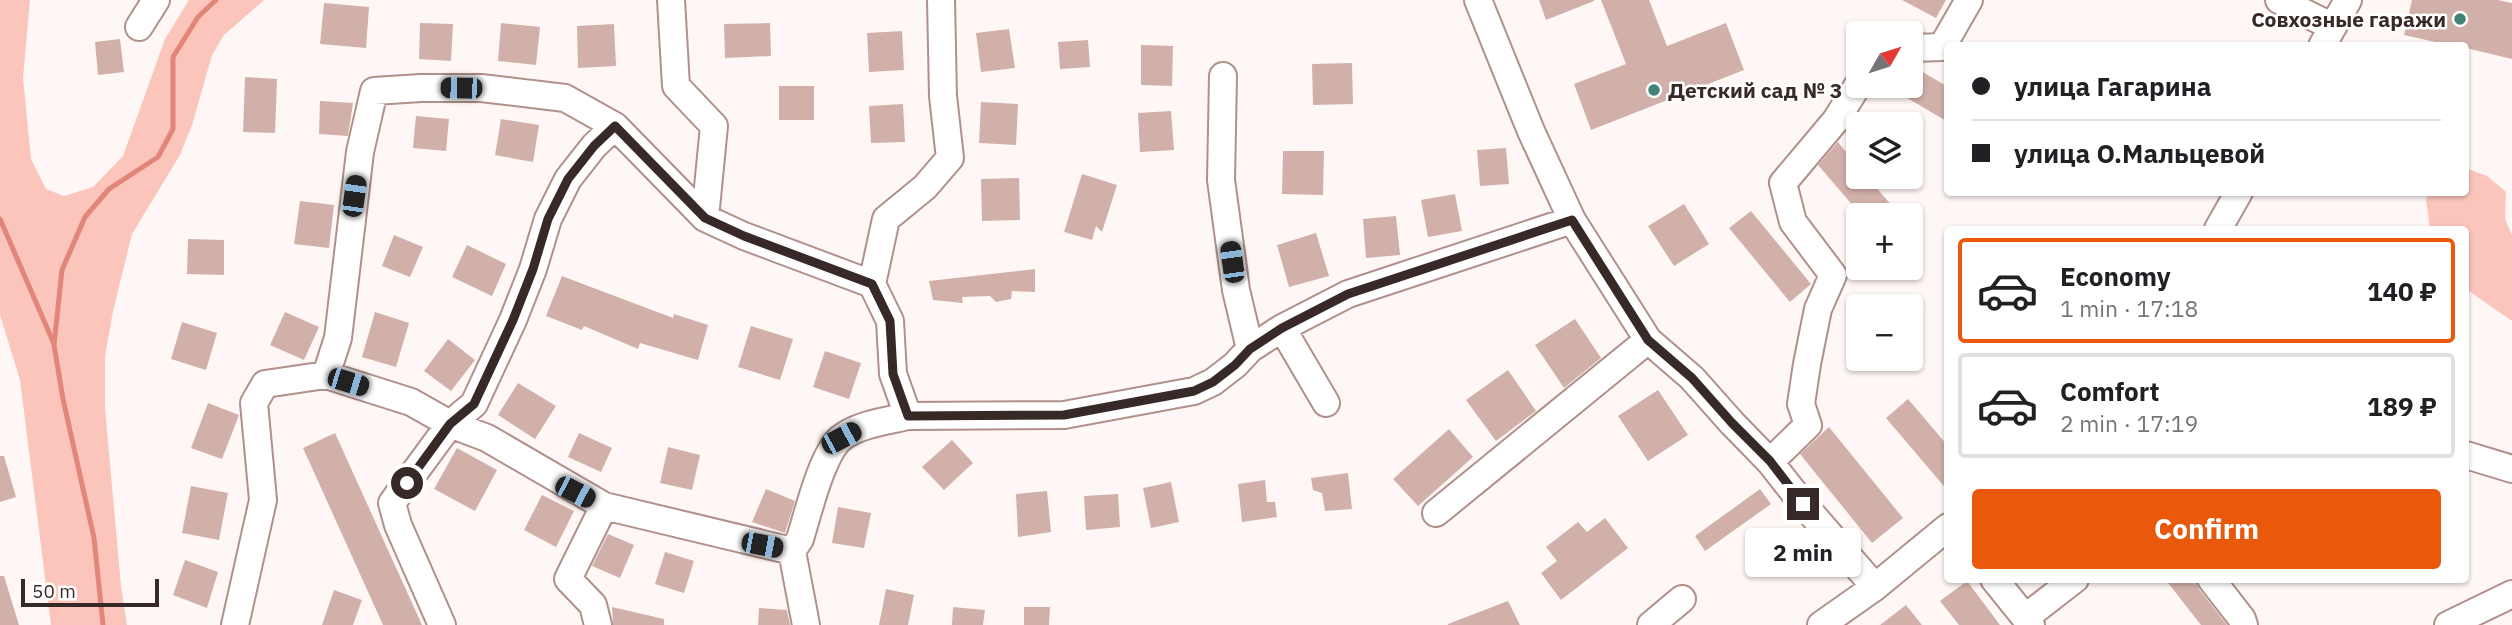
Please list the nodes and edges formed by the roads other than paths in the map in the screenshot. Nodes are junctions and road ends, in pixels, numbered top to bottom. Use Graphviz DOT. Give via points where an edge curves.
graph roads {
  1 [pos="156,0"];
  2 [pos="671,0"];
  3 [pos="941,0"];
  4 [pos="1478,0"];
  5 [pos="1969,0"];
  6 [pos="2279,0"];
  7 [pos="2348,0"];
  8 [pos="139,27"];
  9 [pos="2328,36"];
  10 [pos="1945,42"];
  11 [pos="1944,44"];
  12 [pos="1923,48"];
  13 [pos="1223,76"];
  14 [pos="1850,98"];
  15 [pos="615,126"];
  16 [pos="2237,196"];
  17 [pos="705,218"];
  18 [pos="1572,220"];
  19 [pos="2220,226"];
  20 [pos="872,284"];
  21 [pos="1282,328"];
  22 [pos="1648,340"];
  23 [pos="1250,349"];
  24 [pos="326,375"];
  25 [pos="1326,403"];
  26 [pos="908,416"];
  27 [pos="450,424"];
  28 [pos="2469,455"];
  29 [pos="1770,461"];
  30 [pos="2512,469"];
  31 [pos="604,506"];
  32 [pos="1436,513"];
  33 [pos="1944,530"];
  34 [pos="792,551"];
  35 [pos="1997,583"];
  36 [pos="2070,583"];
  37 [pos="2214,583"];
  38 [pos="1875,587"];
  39 [pos="2512,594"];
  40 [pos="1682,599"];
  41 [pos="2028,621"];
  42 [pos="235,625"];
  43 [pos="442,625"];
  44 [pos="598,625"];
  45 [pos="806,625"];
  46 [pos="1651,625"];
  47 [pos="1821,625"];
  48 [pos="2244,625"];
  49 [pos="2448,625"];
  1 -- 8 [label="street"];
  2 -- 17 [label="street" via="676,86 714,126"];
  3 -- 20 [label="street" via="950,158 925,187 886,219"];
  4 -- 18 [label="street"];
  5 -- 10 [label="street"];
  6 -- 9 [label="street"];
  7 -- 9 [label="street"];
  11 -- 12 [label="street"];
  13 -- 23 [label="street" via="1221,180 1236,289"];
  14 -- 29 [label="street" via="1783,183 1793,222 1832,275 1818,309 1807,364 1801,404 1808,425"];
  15 -- 17 [label="street"];
  15 -- 24 [label="street" via="565,98 528,92 457,88 374,91 360,152 338,338"];
  15 -- 27 [label="street" via="568,179 548,219 513,320 474,404"];
  16 -- 19 [label="street"];
  17 -- 20 [label="street"];
  18 -- 21 [label="street" via="1348,294"];
  18 -- 22 [label="street"];
  20 -- 26 [label="street" via="890,321 893,374"];
  21 -- 23 [label="street"];
  21 -- 25 [label="street"];
  22 -- 29 [label="street" via="1692,378"];
  22 -- 32 [label="street"];
  23 -- 26 [label="street" via="1213,382 1194,391 1064,415"];
  24 -- 27 [label="street" via="411,402"];
  24 -- 42 [label="street" via="265,384 254,404 263,500"];
  26 -- 34 [label="street" via="862,427 841,438 828,453"];
  27 -- 31 [label="street" via="487,438"];
  27 -- 43 [label="street" via="392,503"];
  28 -- 30 [label="street"];
  29 -- 38 [label="street"];
  31 -- 34 [label="street"];
  31 -- 44 [label="street" via="568,579 593,605"];
  33 -- 38 [label="street"];
  34 -- 45 [label="street"];
  35 -- 41 [label="street"];
  36 -- 41 [label="street"];
  37 -- 48 [label="street"];
  38 -- 47 [label="street"];
  39 -- 49 [label="street"];
  40 -- 46 [label="street"];
}
